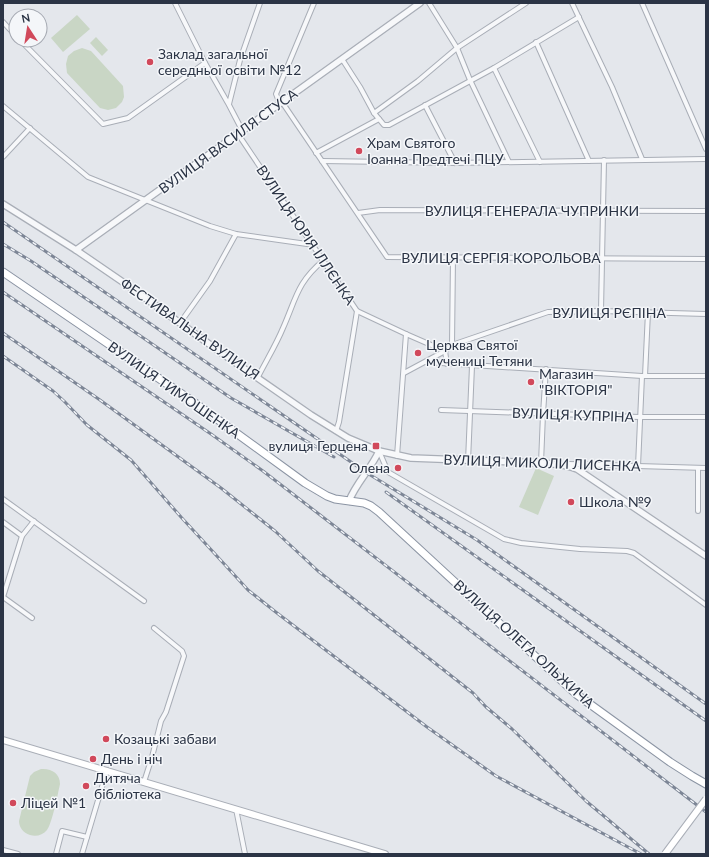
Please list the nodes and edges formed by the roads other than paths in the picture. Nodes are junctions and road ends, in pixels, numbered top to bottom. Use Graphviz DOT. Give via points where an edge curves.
graph roads {
  1 [pos="175,3"];
  2 [pos="260,3"];
  3 [pos="314,3"];
  4 [pos="420,3"];
  5 [pos="429,3"];
  6 [pos="526,3"];
  7 [pos="572,3"];
  8 [pos="642,3"];
  9 [pos="579,17"];
  10 [pos="536,42"];
  11 [pos="28,48"];
  12 [pos="457,48"];
  13 [pos="342,58"];
  14 [pos="204,63"];
  15 [pos="494,68"];
  16 [pos="470,80"];
  17 [pos="282,102"];
  18 [pos="229,105"];
  19 [pos="425,105"];
  20 [pos="3,106"];
  21 [pos="374,113"];
  22 [pos="379,119"];
  23 [pos="30,128"];
  24 [pos="240,132"];
  25 [pos="706,149"];
  26 [pos="316,153"];
  27 [pos="3,157"];
  28 [pos="642,159"];
  29 [pos="706,159"];
  30 [pos="604,160"];
  31 [pos="322,161"];
  32 [pos="589,161"];
  33 [pos="509,162"];
  34 [pos="540,162"];
  35 [pos="454,163"];
  36 [pos="145,200"];
  37 [pos="3,204"];
  38 [pos="603,211"];
  39 [pos="706,211"];
  40 [pos="358,213"];
  41 [pos="236,234"];
  42 [pos="314,245"];
  43 [pos="76,250"];
  44 [pos="453,258"];
  45 [pos="603,259"];
  46 [pos="706,259"];
  47 [pos="324,260"];
  48 [pos="3,272"];
  49 [pos="357,311"];
  50 [pos="601,311"];
  51 [pos="648,312"];
  52 [pos="706,314"];
  53 [pos="180,323"];
  54 [pos="406,334"];
  55 [pos="452,345"];
  56 [pos="445,351"];
  57 [pos="426,362"];
  58 [pos="447,364"];
  59 [pos="472,366"];
  60 [pos="546,369"];
  61 [pos="404,373"];
  62 [pos="643,376"];
  63 [pos="706,376"];
  64 [pos="258,377"];
  65 [pos="441,410"];
  66 [pos="470,412"];
  67 [pos="543,414"];
  68 [pos="639,417"];
  69 [pos="706,417"];
  70 [pos="336,431"];
  71 [pos="379,451"];
  72 [pos="397,456"];
  73 [pos="468,462"];
  74 [pos="541,463"];
  75 [pos="560,464"];
  76 [pos="638,466"];
  77 [pos="698,468"];
  78 [pos="706,468"];
  79 [pos="3,499"];
  80 [pos="349,501"];
  81 [pos="698,511"];
  82 [pos="34,521"];
  83 [pos="3,522"];
  84 [pos="22,536"];
  85 [pos="706,556"];
  86 [pos="3,597"];
  87 [pos="144,601"];
  88 [pos="706,605"];
  89 [pos="32,618"];
  90 [pos="154,628"];
  91 [pos="3,740"];
  92 [pos="107,770"];
  93 [pos="144,782"];
  94 [pos="706,784"];
  95 [pos="706,799"];
  96 [pos="236,808"];
  97 [pos="87,837"];
  98 [pos="3,850"];
  99 [pos="18,854"];
  100 [pos="56,854"];
  101 [pos="82,854"];
  102 [pos="245,854"];
  103 [pos="385,854"];
  104 [pos="665,854"];
  1 -- 14 [label="street, ВУЛИЦЯ ЮРІЯ ІЛЛЄНКА"];
  2 -- 18 [label="street" via="240,60"];
  3 -- 17 [label="street" via="276,94"];
  4 -- 13 [label="street, ВУЛИЦЯ ВАСИЛЯ СТУСА"];
  5 -- 12 [label="street"];
  6 -- 12 [label="street"];
  7 -- 9 [label="street"];
  8 -- 25 [label="street"];
  9 -- 10 [label="street"];
  9 -- 28 [label="street"];
  10 -- 15 [label="street"];
  10 -- 32 [label="street"];
  11 -- 14 [label="street" via="103,124 128,118"];
  12 -- 16 [label="street"];
  12 -- 21 [label="street"];
  13 -- 17 [label="street, ВУЛИЦЯ ВАСИЛЯ СТУСА"];
  13 -- 21 [label="street"];
  14 -- 18 [label="street, ВУЛИЦЯ ЮРІЯ ІЛЛЄНКА"];
  15 -- 16 [label="street"];
  15 -- 34 [label="street"];
  16 -- 19 [label="street"];
  16 -- 33 [label="street"];
  17 -- 24 [label="street, ВУЛИЦЯ ВАСИЛЯ СТУСА"];
  17 -- 26 [label="street, ВУЛИЦЯ СЕРГІЯ КОРОЛЬОВА"];
  18 -- 24 [label="street, ВУЛИЦЯ ЮРІЯ ІЛЛЄНКА"];
  19 -- 22 [label="street" via="389,125 384,125"];
  19 -- 35 [label="street"];
  20 -- 23 [label="street"];
  21 -- 22 [label="street"];
  22 -- 26 [label="street"];
  23 -- 27 [label="street"];
  23 -- 36 [label="street" via="88,177"];
  24 -- 36 [label="street, ВУЛИЦЯ ВАСИЛЯ СТУСА"];
  24 -- 42 [label="street, ВУЛИЦЯ ЮРІЯ ІЛЛЄНКА"];
  26 -- 31 [label="street, ВУЛИЦЯ СЕРГІЯ КОРОЛЬОВА"];
  28 -- 29 [label="street"];
  28 -- 30 [label="street"];
  30 -- 32 [label="street"];
  30 -- 38 [label="street"];
  31 -- 35 [label="street"];
  31 -- 40 [label="street, ВУЛИЦЯ СЕРГІЯ КОРОЛЬОВА"];
  32 -- 34 [label="street"];
  33 -- 34 [label="street"];
  33 -- 35 [label="street"];
  36 -- 41 [label="street"];
  36 -- 43 [label="street, ВУЛИЦЯ ВАСИЛЯ СТУСА"];
  37 -- 43 [label="street, ФЕСТИВАЛЬНА ВУЛИЦЯ"];
  38 -- 39 [label="street, ВУЛИЦЯ ГЕНЕРАЛА ЧУПРИНКИ"];
  38 -- 40 [label="street, ВУЛИЦЯ ГЕНЕРАЛА ЧУПРИНКИ" via="380,210"];
  38 -- 45 [label="street"];
  40 -- 44 [label="street, ВУЛИЦЯ СЕРГІЯ КОРОЛЬОВА" via="388,257"];
  41 -- 42 [label="street"];
  41 -- 53 [label="street" via="210,281"];
  42 -- 47 [label="street, ВУЛИЦЯ ЮРІЯ ІЛЛЄНКА"];
  43 -- 53 [label="street, ФЕСТИВАЛЬНА ВУЛИЦЯ"];
  44 -- 45 [label="street, ВУЛИЦЯ СЕРГІЯ КОРОЛЬОВА"];
  44 -- 55 [label="street"];
  45 -- 46 [label="street, ВУЛИЦЯ СЕРГІЯ КОРОЛЬОВА"];
  45 -- 50 [label="street"];
  47 -- 49 [label="street, ВУЛИЦЯ ЮРІЯ ІЛЛЄНКА"];
  47 -- 64 [label="street" via="304,280"];
  48 -- 80 [label="highway, ВУЛИЦЯ ТИМОШЕНКА" via="195,403 305,483 327,496"];
  49 -- 54 [label="street, ВУЛИЦЯ ЮРІЯ ІЛЛЄНКА"];
  49 -- 70 [label="street"];
  50 -- 51 [label="street, ВУЛИЦЯ РЄПІНА"];
  50 -- 55 [label="street, ВУЛИЦЯ РЄПІНА" via="548,312"];
  51 -- 52 [label="street, ВУЛИЦЯ РЄПІНА"];
  51 -- 62 [label="street"];
  53 -- 64 [label="street, ФЕСТИВАЛЬНА ВУЛИЦЯ"];
  54 -- 56 [label="street, ВУЛИЦЯ ЮРІЯ ІЛЛЄНКА"];
  54 -- 61 [label="street"];
  55 -- 56 [label="street, ВУЛИЦЯ РЄПІНА"];
  56 -- 57 [label="street, ВУЛИЦЯ РЄПІНА"];
  56 -- 58 [label="street"];
  57 -- 58 [label="street"];
  57 -- 61 [label="street, ВУЛИЦЯ РЄПІНА"];
  58 -- 59 [label="street"];
  59 -- 60 [label="street"];
  59 -- 66 [label="street"];
  60 -- 62 [label="street"];
  60 -- 67 [label="street"];
  61 -- 72 [label="street"];
  62 -- 63 [label="street"];
  62 -- 68 [label="street"];
  64 -- 70 [label="street, ФЕСТИВАЛЬНА ВУЛИЦЯ"];
  65 -- 66 [label="street, ВУЛИЦЯ КУПРІНА"];
  66 -- 67 [label="street, ВУЛИЦЯ КУПРІНА"];
  66 -- 73 [label="street"];
  67 -- 68 [label="street, ВУЛИЦЯ КУПРІНА"];
  67 -- 74 [label="street"];
  68 -- 69 [label="street, ВУЛИЦЯ КУПРІНА"];
  68 -- 76 [label="street"];
  70 -- 71 [label="street, ФЕСТИВАЛЬНА ВУЛИЦЯ"];
  71 -- 72 [label="street, ВУЛИЦЯ МИКОЛИ ЛИСЕНКА"];
  71 -- 80 [label="street"];
  71 -- 88 [label="street" via="388,472 504,539 521,543 634,553"];
  72 -- 73 [label="street, ВУЛИЦЯ МИКОЛИ ЛИСЕНКА"];
  73 -- 74 [label="street, ВУЛИЦЯ МИКОЛИ ЛИСЕНКА"];
  74 -- 75 [label="street, ВУЛИЦЯ МИКОЛИ ЛИСЕНКА"];
  75 -- 76 [label="street, ВУЛИЦЯ МИКОЛИ ЛИСЕНКА"];
  75 -- 85 [label="street" via="577,469"];
  76 -- 77 [label="street, ВУЛИЦЯ МИКОЛИ ЛИСЕНКА"];
  77 -- 78 [label="street, ВУЛИЦЯ МИКОЛИ ЛИСЕНКА"];
  77 -- 81 [label="street"];
  79 -- 82 [label="street"];
  80 -- 94 [label="highway, ВУЛИЦЯ ОЛЕГА ОЛЬЖИЧА" via="364,503 379,512 576,694 664,758"];
  82 -- 84 [label="street"];
  82 -- 87 [label="street"];
  83 -- 84 [label="street"];
  84 -- 86 [label="street"];
  86 -- 89 [label="street"];
  90 -- 93 [label="street" via="182,651 184,656"];
  91 -- 92 [label="main road"];
  92 -- 93 [label="main road"];
  92 -- 97 [label="street"];
  93 -- 96 [label="main road"];
  95 -- 104 [label="main road, bridge"];
  96 -- 102 [label="street"];
  96 -- 103 [label="main road"];
  97 -- 100 [label="street" via="62,831"];
  97 -- 101 [label="street"];
  98 -- 99 [label="street"];
}
